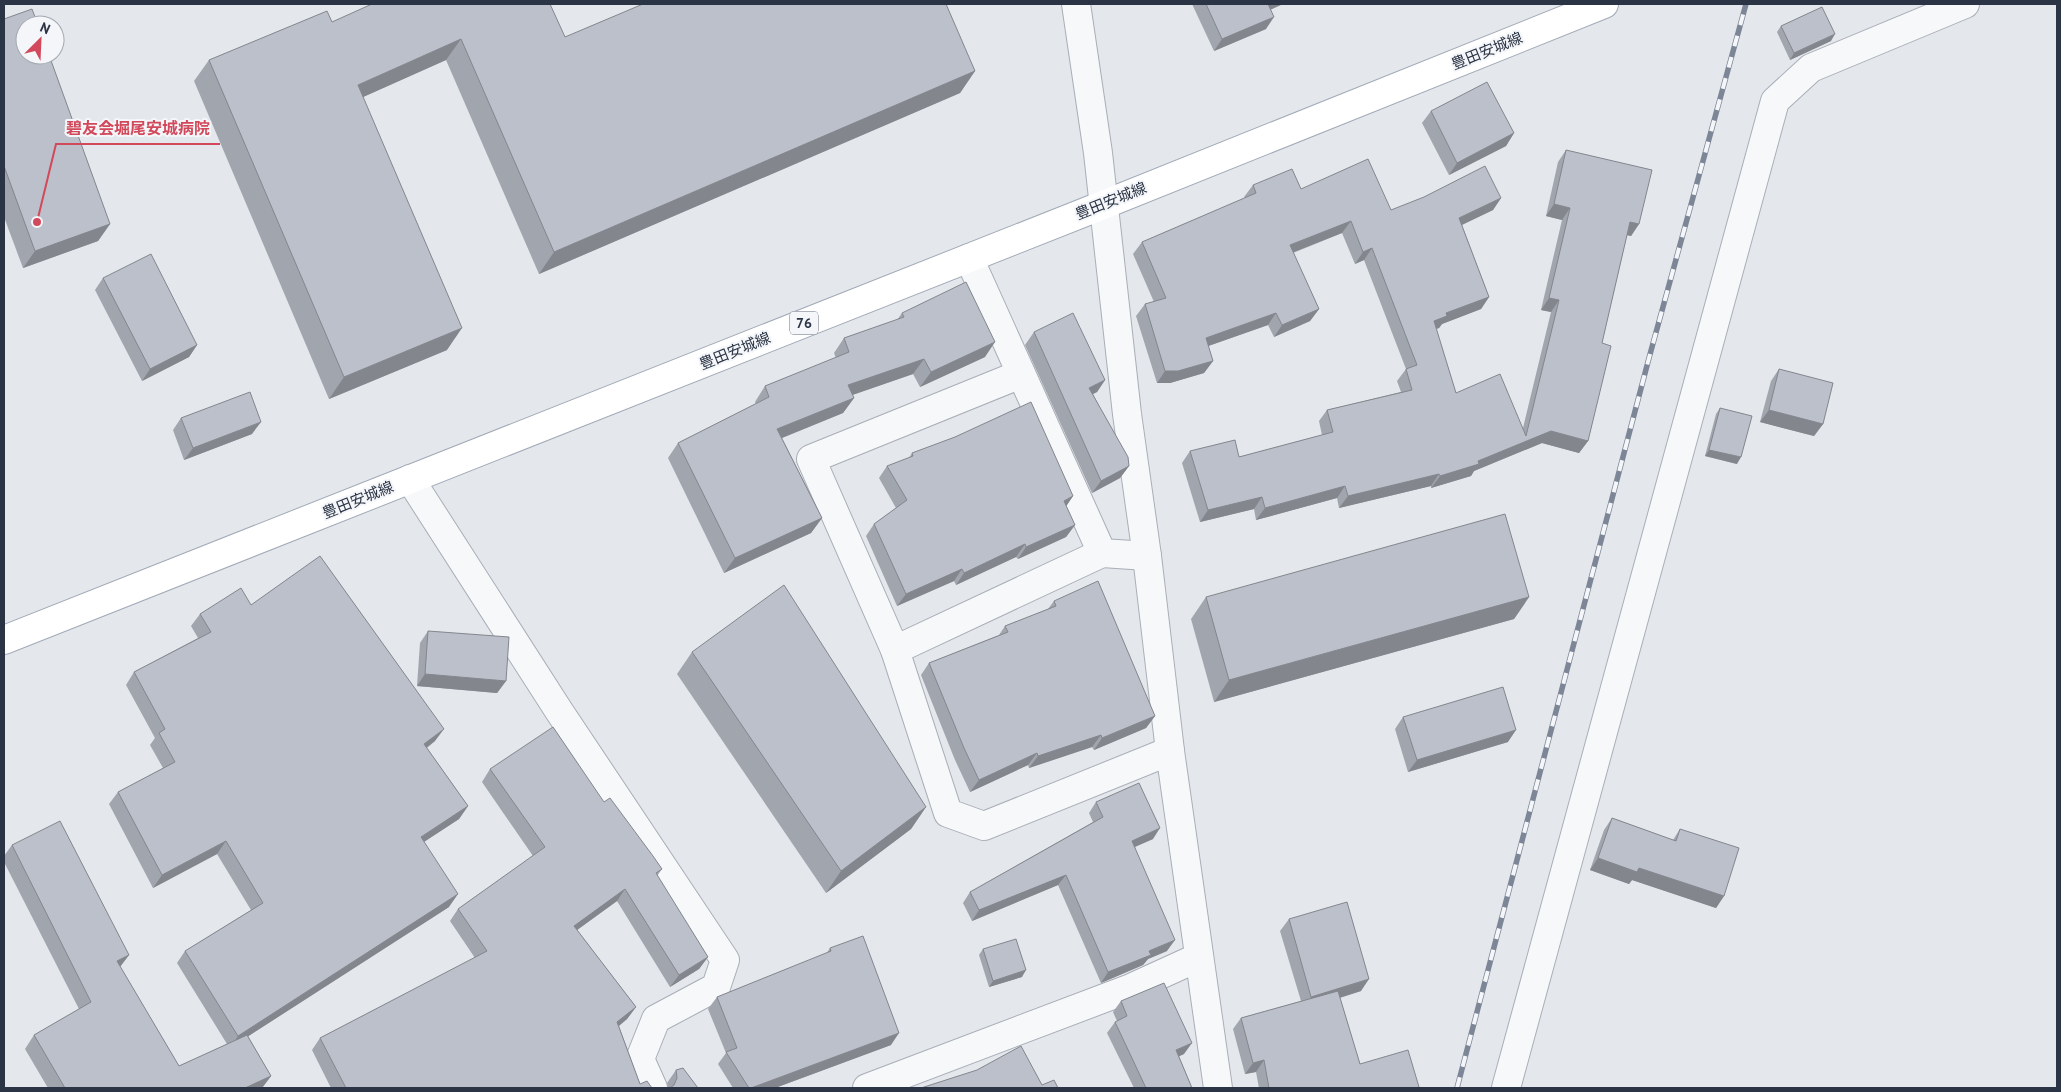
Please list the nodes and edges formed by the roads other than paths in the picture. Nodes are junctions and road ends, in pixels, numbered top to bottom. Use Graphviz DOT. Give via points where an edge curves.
graph roads {
  1 [pos="1076,4"];
  2 [pos="1604,4"];
  3 [pos="1964,4"];
  4 [pos="1102,205"];
  5 [pos="969,258"];
  6 [pos="1021,374"];
  7 [pos="410,480"];
  8 [pos="1102,552"];
  9 [pos="1147,556"];
  10 [pos="4,640"];
  11 [pos="895,650"];
  12 [pos="1170,751"];
  13 [pos="1199,958"];
  14 [pos="653,1088"];
  15 [pos="867,1088"];
  16 [pos="1218,1088"];
  17 [pos="1506,1088"];
  1 -- 4 [label="street" via="1098,152"];
  2 -- 4 [label="main road, 豊田安城線 / 76"];
  3 -- 17 [label="street" via="1811,68 1775,101"];
  4 -- 5 [label="main road, 豊田安城線 / 76"];
  4 -- 9 [label="street"];
  5 -- 6 [label="street"];
  5 -- 7 [label="main road, 豊田安城線 / 76"];
  6 -- 8 [label="street"];
  6 -- 11 [label="street" via="811,459"];
  7 -- 10 [label="main road, 豊田安城線 / 76"];
  7 -- 14 [label="street" via="725,960 716,987 656,1019 640,1058"];
  8 -- 9 [label="street"];
  8 -- 11 [label="street"];
  9 -- 12 [label="street"];
  11 -- 12 [label="street" via="948,813 984,826"];
  12 -- 13 [label="street"];
  13 -- 15 [label="street" via="1131,988"];
  13 -- 16 [label="street"];
}
